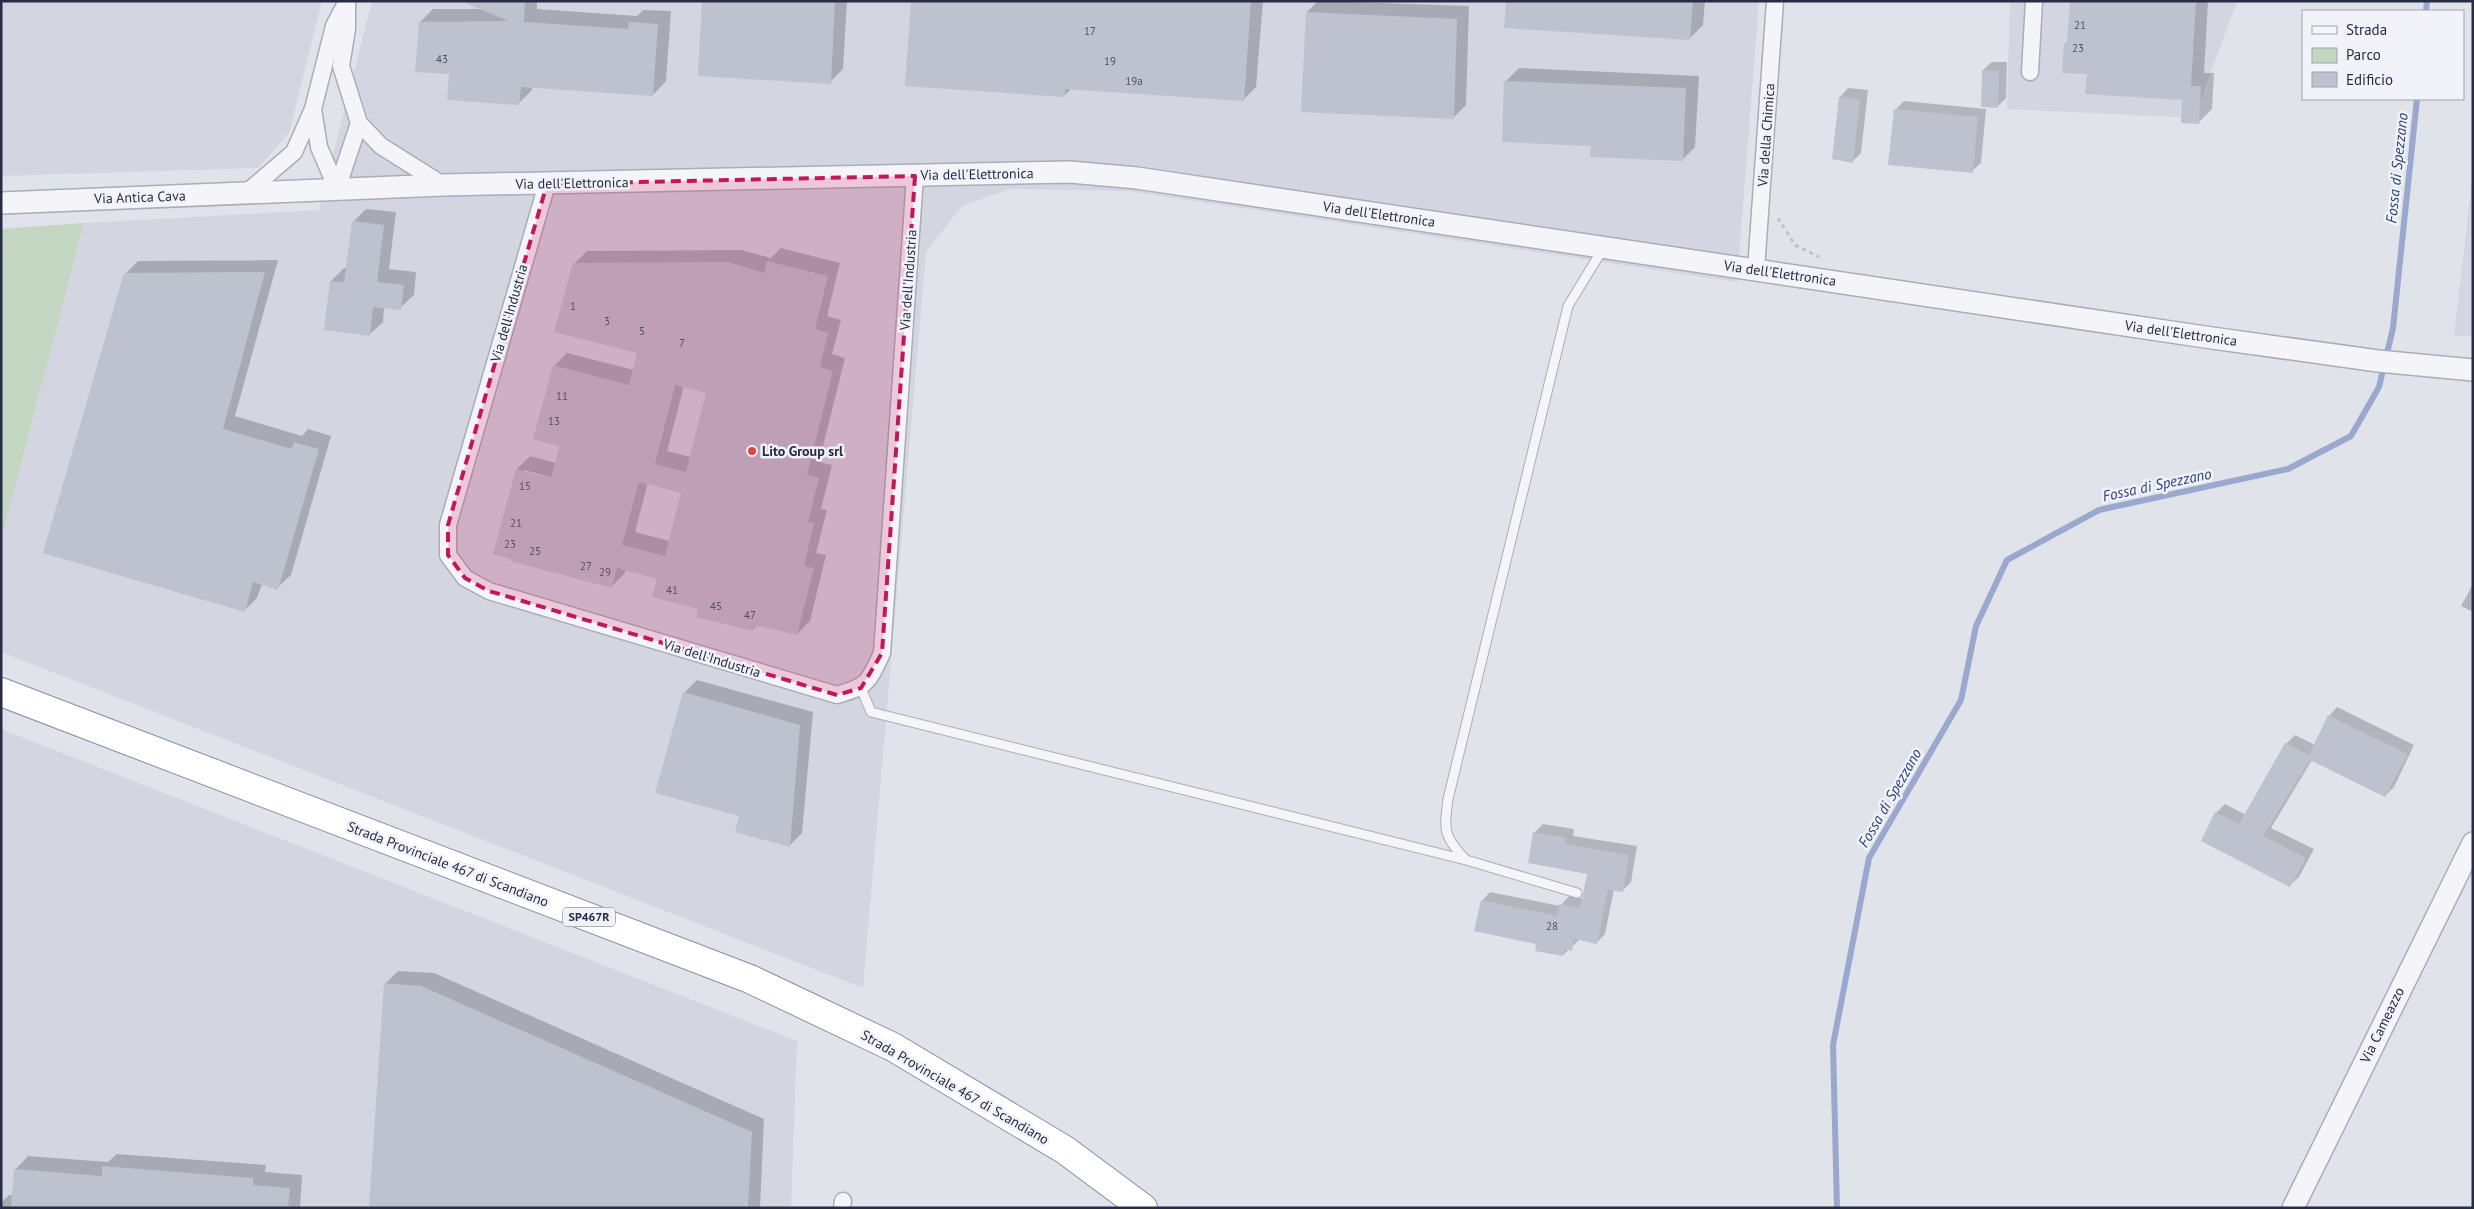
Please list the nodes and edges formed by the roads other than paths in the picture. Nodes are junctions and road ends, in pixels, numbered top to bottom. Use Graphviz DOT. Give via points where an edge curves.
graph roads {
  1 [pos="347,1"];
  2 [pos="1776,1"];
  3 [pos="2034,1"];
  4 [pos="2030,72"];
  5 [pos="314,108"];
  6 [pos="359,123"];
  7 [pos="915,176"];
  8 [pos="547,184"];
  9 [pos="443,185"];
  10 [pos="337,189"];
  11 [pos="246,192"];
  12 [pos="278,192"];
  13 [pos="1,203"];
  14 [pos="1604,248"];
  15 [pos="1756,269"];
  16 [pos="2470,370"];
  17 [pos="861,688"];
  18 [pos="1,692"];
  19 [pos="2473,843"];
  20 [pos="1466,860"];
  21 [pos="1577,893"];
  22 [pos="1144,1208"];
  23 [pos="2293,1208"];
  1 -- 5 [label="street" via="334,26"];
  1 -- 6 [label="street" via="347,29 341,66"];
  2 -- 15 [label="street, Via della Chimica"];
  3 -- 4 [label="street"];
  5 -- 10 [label="street" via="319,148"];
  5 -- 11 [label="street" via="294,152"];
  6 -- 9 [label="street" via="381,146"];
  6 -- 10 [label="street"];
  7 -- 8 [label="street, Via dell'Elettronica"];
  7 -- 14 [label="street, Via dell'Elettronica" via="1070,172 1137,178"];
  7 -- 17 [label="street, Via dell'Industria" via="882,653"];
  8 -- 9 [label="street, Via dell'Elettronica"];
  8 -- 17 [label="street, Via dell'Industria" via="448,525 448,556 465,578 488,591 836,696"];
  9 -- 10 [label="street, Via dell'Elettronica"];
  10 -- 12 [label="street, Via dell'Elettronica"];
  11 -- 12 [label="street, Via Antica Cava"];
  11 -- 13 [label="street, Via Antica Cava"];
  14 -- 15 [label="street, Via dell'Elettronica"];
  14 -- 20 [label="lane" via="1568,306 1448,799 1444,827 1452,845"];
  15 -- 16 [label="street, Via dell'Elettronica" via="2311,351"];
  17 -- 20 [label="lane" via="871,712"];
  18 -- 22 [label="highway, Strada Provinciale 467 di Scandiano / SP467R" via="750,979 893,1048 1065,1150"];
  19 -- 23 [label="street, Via Cameazzo"];
  20 -- 21 [label="lane"];
}
